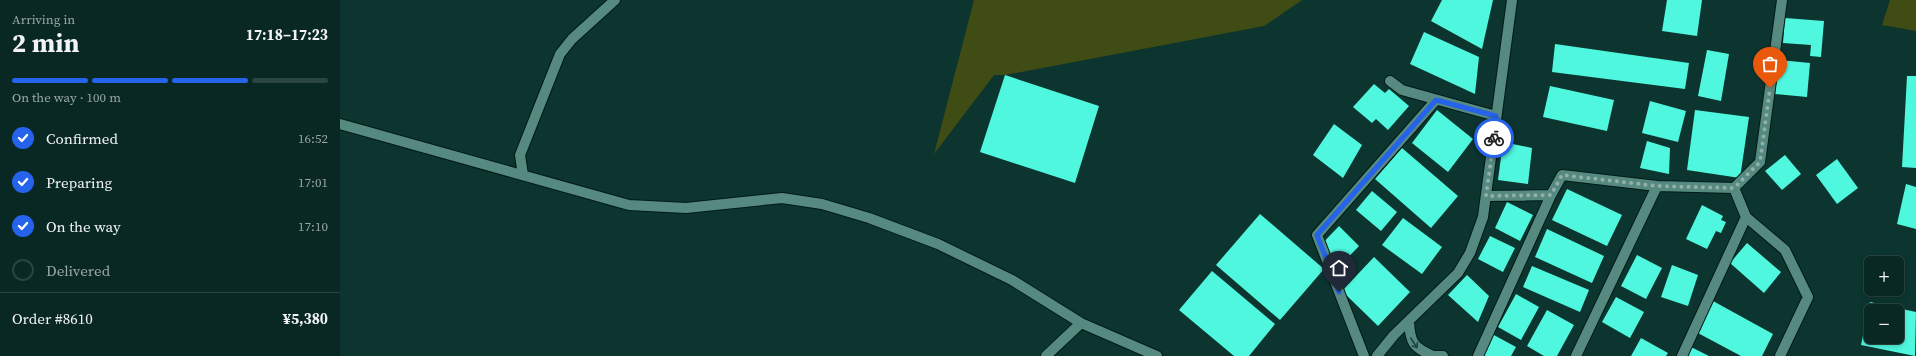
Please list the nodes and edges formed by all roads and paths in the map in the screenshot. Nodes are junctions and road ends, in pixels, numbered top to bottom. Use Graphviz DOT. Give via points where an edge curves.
graph roads {
  1 [pos="615,0"];
  2 [pos="1512,0"];
  3 [pos="1782,0"];
  4 [pos="1390,81"];
  5 [pos="1436,100"];
  6 [pos="1496,116"];
  7 [pos="340,124"];
  8 [pos="523,175"];
  9 [pos="1657,186"];
  10 [pos="1734,188"];
  11 [pos="1551,195"];
  12 [pos="1486,196"];
  13 [pos="1746,217"];
  14 [pos="1409,321"];
  15 [pos="1081,323"];
  16 [pos="1046,356"];
  17 [pos="1157,356"];
  18 [pos="1364,356"];
  19 [pos="1376,356"];
  20 [pos="1432,356"];
  21 [pos="1443,356"];
  22 [pos="1478,356"];
  23 [pos="1576,356"];
  24 [pos="1682,356"];
  25 [pos="1780,356"];
  1 -- 8 [label="street" via="572,38 560,54 520,155"];
  2 -- 6 [label="street"];
  3 -- 10 [label="street" via="1760,162"];
  4 -- 5 [label="street" via="1402,90"];
  5 -- 6 [label="street"];
  5 -- 18 [label="street" via="1317,235"];
  6 -- 12 [label="street"];
  7 -- 8 [label="street"];
  8 -- 15 [label="street" via="629,205 686,208 782,198 822,204 869,218 938,244 1012,280"];
  9 -- 10 [label="street"];
  9 -- 11 [label="street" via="1562,175"];
  9 -- 23 [label="street"];
  10 -- 13 [label="street"];
  11 -- 12 [label="street"];
  11 -- 22 [label="street"];
  12 -- 14 [label="street" via="1478,231 1470,253 1458,273"];
  13 -- 24 [label="street"];
  13 -- 25 [label="street" via="1785,250 1808,297"];
  14 -- 19 [label="street"];
  14 -- 20 [label="street, one-way" via="1409,335 1413,344"];
  15 -- 16 [label="street"];
  15 -- 17 [label="street"];
  20 -- 21 [label="street"];
}
